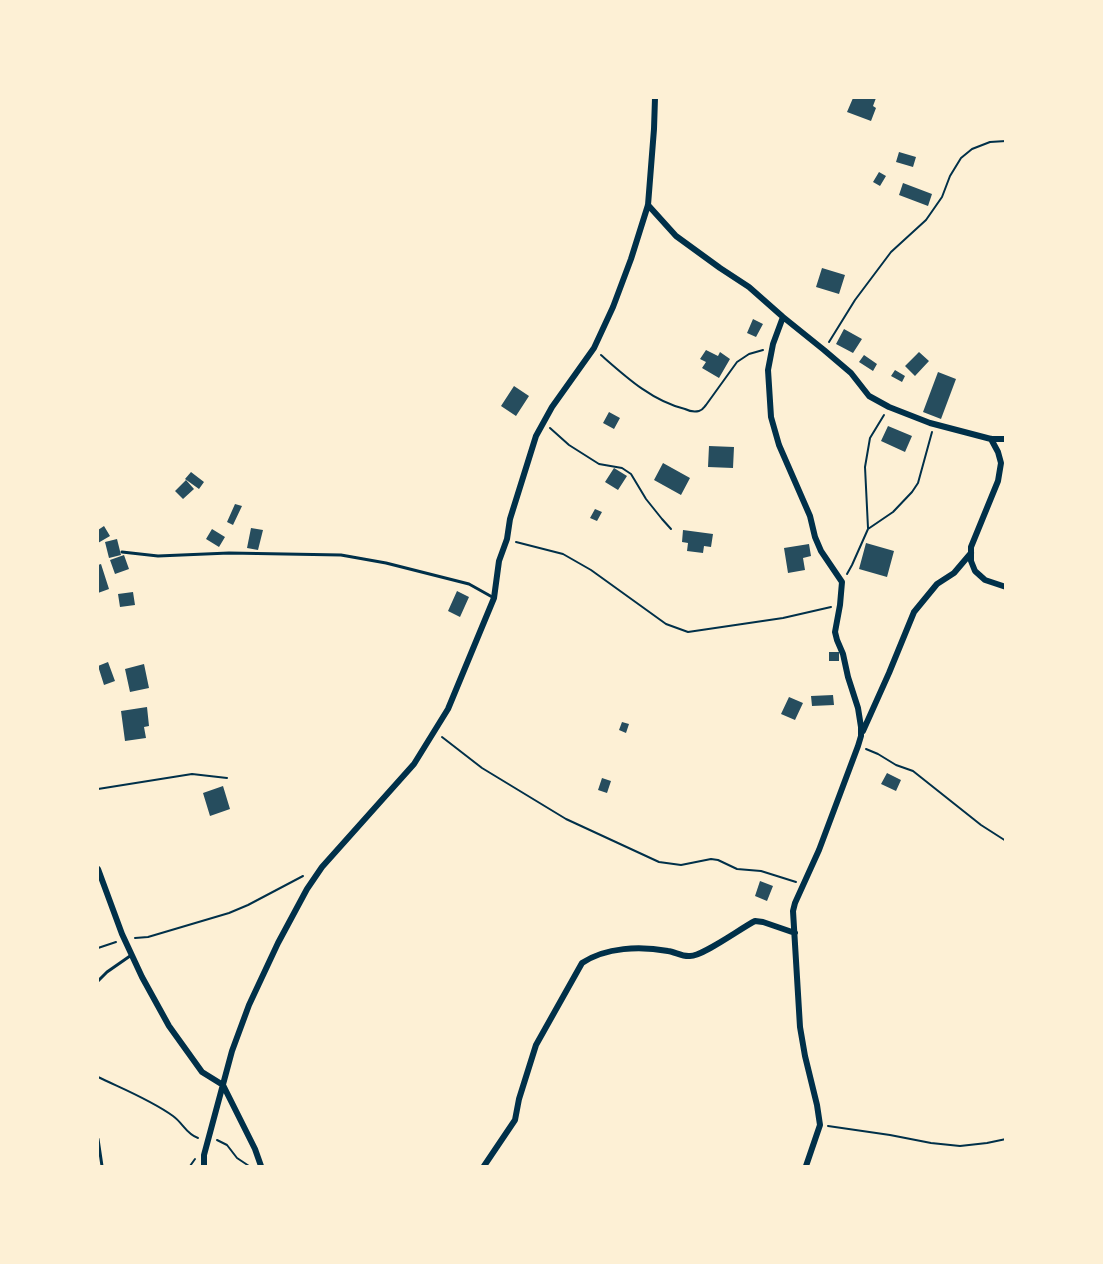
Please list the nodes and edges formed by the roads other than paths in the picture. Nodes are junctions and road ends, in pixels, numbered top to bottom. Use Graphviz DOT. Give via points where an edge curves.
graph roads {
  1 [pos="655,98"];
  2 [pos="648,206"];
  3 [pos="783,317"];
  4 [pos="991,439"];
  5 [pos="1005,439"];
  6 [pos="122,552"];
  7 [pos="971,553"];
  8 [pos="1005,586"];
  9 [pos="494,598"];
  10 [pos="861,736"];
  11 [pos="98,869"];
  12 [pos="795,933"];
  13 [pos="132,954"];
  14 [pos="98,981"];
  15 [pos="223,1085"];
  16 [pos="98,1139"];
  17 [pos="102,1167"];
  18 [pos="204,1167"];
  19 [pos="261,1167"];
  20 [pos="484,1167"];
  21 [pos="806,1167"];
  1 -- 2 [label="street"];
  2 -- 3 [label="street" via="676,236 749,287"];
  2 -- 9 [label="street" via="613,307 594,348 536,436 510,519"];
  3 -- 4 [label="street" via="851,373 869,396 930,423"];
  3 -- 10 [label="street" via="768,370 771,417 820,552 842,582 835,632 858,708"];
  4 -- 5 [label="street"];
  4 -- 7 [label="street" via="1001,463 998,481"];
  6 -- 9 [label="lane" via="158,556 341,555 469,584"];
  7 -- 8 [label="street" via="975,572 985,580"];
  7 -- 10 [label="street" via="914,612"];
  9 -- 15 [label="street" via="448,709 414,764 322,867 308,889 249,1005"];
  10 -- 12 [label="street" via="793,911"];
  11 -- 13 [label="street"];
  12 -- 20 [label="street" via="755,921 690,957 660,950 627,949 593,956 582,963 536,1045 515,1120"];
  12 -- 21 [label="street" via="800,1027 820,1125"];
  13 -- 14 [label="lane"];
  13 -- 15 [label="street" via="169,1026 202,1072"];
  15 -- 18 [label="street"];
  15 -- 19 [label="street"];
  16 -- 17 [label="lane"];
}
